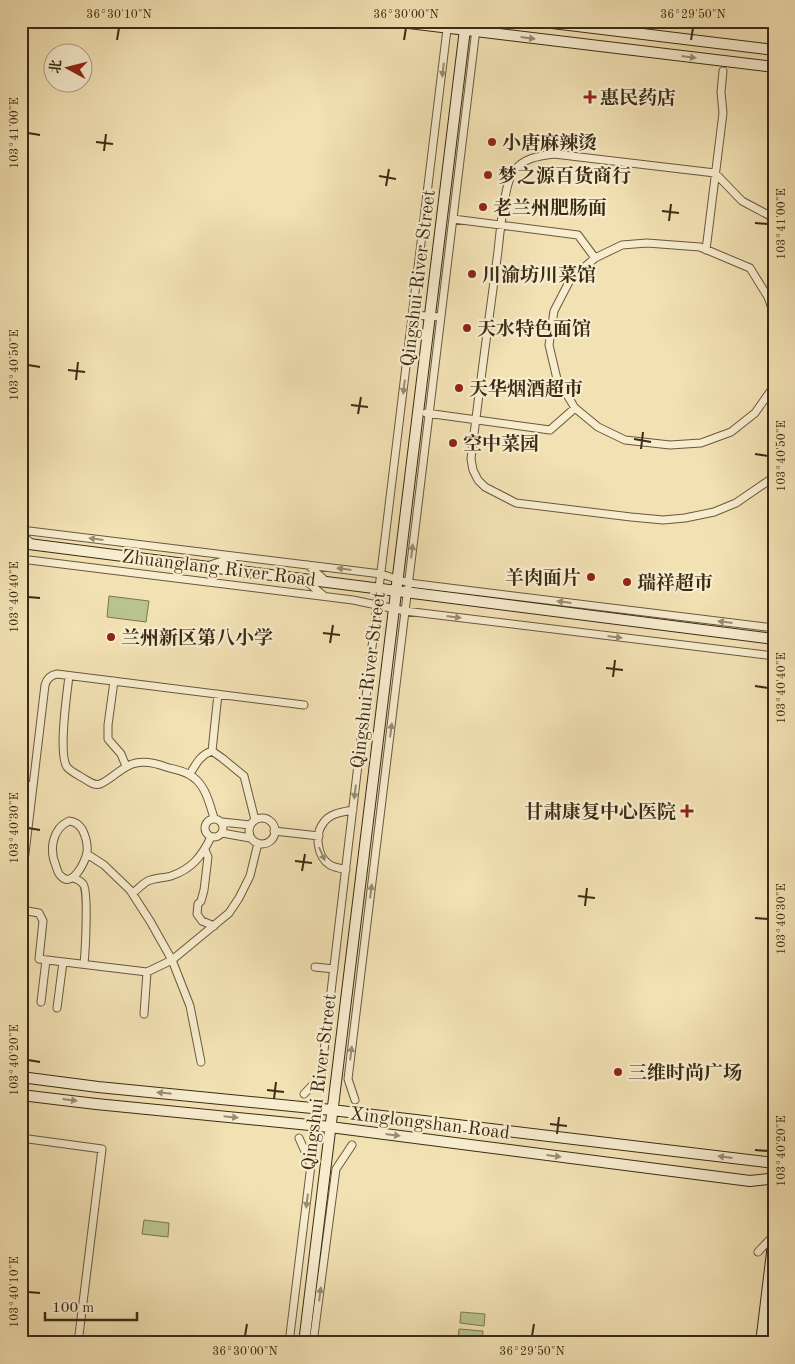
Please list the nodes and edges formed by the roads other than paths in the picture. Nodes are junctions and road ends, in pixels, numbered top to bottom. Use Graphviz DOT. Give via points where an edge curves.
graph roads {
  1 [pos="392,21"];
  2 [pos="536,21"];
  3 [pos="448,25"];
  4 [pos="465,26"];
  5 [pos="477,26"];
  6 [pos="774,50"];
  7 [pos="774,68"];
  8 [pos="723,71"];
  9 [pos="715,173"];
  10 [pos="774,218"];
  11 [pos="453,219"];
  12 [pos="501,225"];
  13 [pos="706,250"];
  14 [pos="595,258"];
  15 [pos="413,314"];
  16 [pos="774,314"];
  17 [pos="429,316"];
  18 [pos="441,318"];
  19 [pos="774,386"];
  20 [pos="575,408"];
  21 [pos="418,412"];
  22 [pos="429,414"];
  23 [pos="476,420"];
  24 [pos="774,476"];
  25 [pos="21,530"];
  26 [pos="21,535"];
  27 [pos="21,543"];
  28 [pos="33,545"];
  29 [pos="21,554"];
  30 [pos="238,556"];
  31 [pos="24,559"];
  32 [pos="308,565"];
  33 [pos="208,566"];
  34 [pos="381,574"];
  35 [pos="304,579"];
  36 [pos="397,579"];
  37 [pos="326,582"];
  38 [pos="379,588"];
  39 [pos="408,588"];
  40 [pos="396,590"];
  41 [pos="324,596"];
  42 [pos="377,605"];
  43 [pos="394,608"];
  44 [pos="405,611"];
  45 [pos="774,628"];
  46 [pos="774,639"];
  47 [pos="774,656"];
  48 [pos="69,676"];
  49 [pos="114,681"];
  50 [pos="218,694"];
  51 [pos="304,705"];
  52 [pos="212,751"];
  53 [pos="126,766"];
  54 [pos="190,774"];
  55 [pos="21,784"];
  56 [pos="33,786"];
  57 [pos="353,810"];
  58 [pos="214,818"];
  59 [pos="222,822"];
  60 [pos="253,822"];
  61 [pos="274,831"];
  62 [pos="222,833"];
  63 [pos="319,836"];
  64 [pos="211,837"];
  65 [pos="250,838"];
  66 [pos="258,844"];
  67 [pos="205,850"];
  68 [pos="87,854"];
  69 [pos="346,870"];
  70 [pos="73,878"];
  71 [pos="21,887"];
  72 [pos="133,893"];
  73 [pos="21,910"];
  74 [pos="214,926"];
  75 [pos="46,960"];
  76 [pos="172,960"];
  77 [pos="63,962"];
  78 [pos="84,964"];
  79 [pos="315,967"];
  80 [pos="334,969"];
  81 [pos="147,972"];
  82 [pos="41,1002"];
  83 [pos="57,1008"];
  84 [pos="144,1014"];
  85 [pos="200,1062"];
  86 [pos="21,1077"];
  87 [pos="21,1094"];
  88 [pos="304,1094"];
  89 [pos="355,1100"];
  90 [pos="332,1110"];
  91 [pos="330,1127"];
  92 [pos="21,1138"];
  93 [pos="299,1138"];
  94 [pos="352,1145"];
  95 [pos="774,1163"];
  96 [pos="774,1180"];
  97 [pos="774,1235"];
  98 [pos="758,1252"];
  99 [pos="78,1343"];
  100 [pos="289,1343"];
  101 [pos="304,1343"];
  102 [pos="314,1343"];
  103 [pos="761,1343"];
  1 -- 3 [label="street"];
  2 -- 6 [label="street"];
  3 -- 4 [label="street"];
  3 -- 15 [label="street, one-way"];
  4 -- 5 [label="street"];
  4 -- 17 [label="street, Qingshui River Street"];
  5 -- 7 [label="street, one-way"];
  5 -- 11 [label="street"];
  8 -- 9 [label="street" via="720,92 724,113"];
  9 -- 10 [label="street" via="742,200"];
  9 -- 12 [label="street" via="554,154 538,156 528,159 513,172 508,182"];
  9 -- 13 [label="street"];
  11 -- 12 [label="street"];
  11 -- 18 [label="street"];
  12 -- 14 [label="street" via="578,235"];
  12 -- 23 [label="street"];
  13 -- 14 [label="street" via="700,247 622,245"];
  13 -- 16 [label="street" via="750,268 768,297"];
  14 -- 20 [label="street" via="570,280 554,311 550,336 557,379"];
  15 -- 17 [label="street"];
  15 -- 34 [label="street, one-way"];
  17 -- 18 [label="street"];
  17 -- 21 [label="street, Qingshui River Street"];
  18 -- 22 [label="street"];
  19 -- 20 [label="street" via="749,418 731,432 701,443 625,440 598,428"];
  20 -- 23 [label="street" via="550,430"];
  21 -- 22 [label="street"];
  21 -- 36 [label="street, Qingshui River Street"];
  22 -- 23 [label="street"];
  39 -- 22 [label="street, one-way"];
  23 -- 24 [label="street" via="471,460 475,474 485,487 516,503 663,520 685,518 736,503"];
  30 -- 25 [label="street, one-way"];
  26 -- 28 [label="street"];
  27 -- 28 [label="street"];
  28 -- 33 [label="street"];
  29 -- 31 [label="street, Zhuanglang River Road"];
  30 -- 32 [label="street"];
  30 -- 33 [label="street"];
  31 -- 41 [label="street, Zhuanglang River Road"];
  34 -- 32 [label="street, one-way"];
  32 -- 37 [label="street"];
  33 -- 35 [label="street"];
  34 -- 36 [label="street"];
  34 -- 38 [label="street"];
  35 -- 37 [label="street"];
  35 -- 41 [label="street"];
  36 -- 39 [label="street"];
  36 -- 40 [label="street, Qingshui River Street"];
  37 -- 38 [label="street"];
  38 -- 40 [label="street"];
  38 -- 42 [label="street"];
  39 -- 40 [label="street"];
  39 -- 44 [label="street"];
  45 -- 39 [label="street, one-way"];
  39 -- 46 [label="street"];
  40 -- 43 [label="street, Qingshui River Street"];
  41 -- 42 [label="street, Zhuanglang River Road"];
  42 -- 43 [label="street, Zhuanglang River Road"];
  42 -- 57 [label="street, one-way"];
  43 -- 44 [label="street, Zhuanglang River Road"];
  43 -- 90 [label="street, Qingshui River Street"];
  44 -- 47 [label="street, Zhuanglang River Road, one-way"];
  89 -- 44 [label="street, one-way" via="348,1079"];
  48 -- 49 [label="street"];
  48 -- 53 [label="street" via="63,747 67,767 93,784 100,784"];
  48 -- 56 [label="street" via="55,674 46,682"];
  49 -- 50 [label="street"];
  49 -- 53 [label="street" via="108,739"];
  50 -- 51 [label="street"];
  50 -- 52 [label="street"];
  52 -- 54 [label="street" via="198,760"];
  52 -- 60 [label="street" via="244,776"];
  53 -- 54 [label="street" via="146,763"];
  54 -- 58 [label="street" via="203,787"];
  55 -- 56 [label="street"];
  56 -- 71 [label="street"];
  57 -- 63 [label="street" via="332,815 324,822"];
  57 -- 69 [label="street"];
  58 -- 59 [label="street"];
  58 -- 64 [label="street" via="204,827"];
  59 -- 60 [label="street"];
  59 -- 62 [label="street"];
  60 -- 61 [label="street" via="261,818 268,820"];
  60 -- 65 [label="street"];
  61 -- 63 [label="street"];
  61 -- 66 [label="street" via="271,840"];
  62 -- 64 [label="street"];
  62 -- 65 [label="street"];
  63 -- 69 [label="street, one-way" via="319,850 324,861"];
  64 -- 67 [label="street"];
  65 -- 66 [label="street"];
  66 -- 74 [label="street" via="250,876 240,898"];
  67 -- 72 [label="street" via="198,860 182,871 148,881"];
  67 -- 74 [label="street" via="208,857 204,890 197,914 202,921"];
  68 -- 70 [label="street"];
  68 -- 70 [label="street" via="85,834 79,825 72,821 65,824 55,838 52,856 61,876"];
  68 -- 72 [label="street" via="104,865"];
  69 -- 80 [label="street"];
  70 -- 78 [label="street" via="84,884 86,889"];
  72 -- 76 [label="street"];
  73 -- 75 [label="street" via="39,913 43,921 39,959"];
  74 -- 76 [label="street"];
  75 -- 77 [label="street"];
  75 -- 82 [label="street"];
  76 -- 81 [label="street"];
  76 -- 85 [label="street" via="190,1006"];
  77 -- 78 [label="street"];
  77 -- 83 [label="street"];
  78 -- 81 [label="street"];
  79 -- 80 [label="street"];
  80 -- 88 [label="street" via="321,1076"];
  81 -- 84 [label="street"];
  90 -- 86 [label="street, Xinglongshan Road, one-way"];
  87 -- 91 [label="street, Xinglongshan Road, one-way"];
  90 -- 91 [label="street, Qingshui River Street"];
  95 -- 90 [label="street, Xinglongshan Road, one-way"];
  91 -- 96 [label="street, Xinglongshan Road, one-way" via="750,1181"];
  91 -- 101 [label="street, Qingshui River Street"];
  92 -- 99 [label="street" via="102,1148"];
  93 -- 100 [label="street, one-way" via="311,1165"];
  102 -- 94 [label="street, one-way" via="336,1169"];
  97 -- 98 [label="street"];
  97 -- 103 [label="street"];
}
